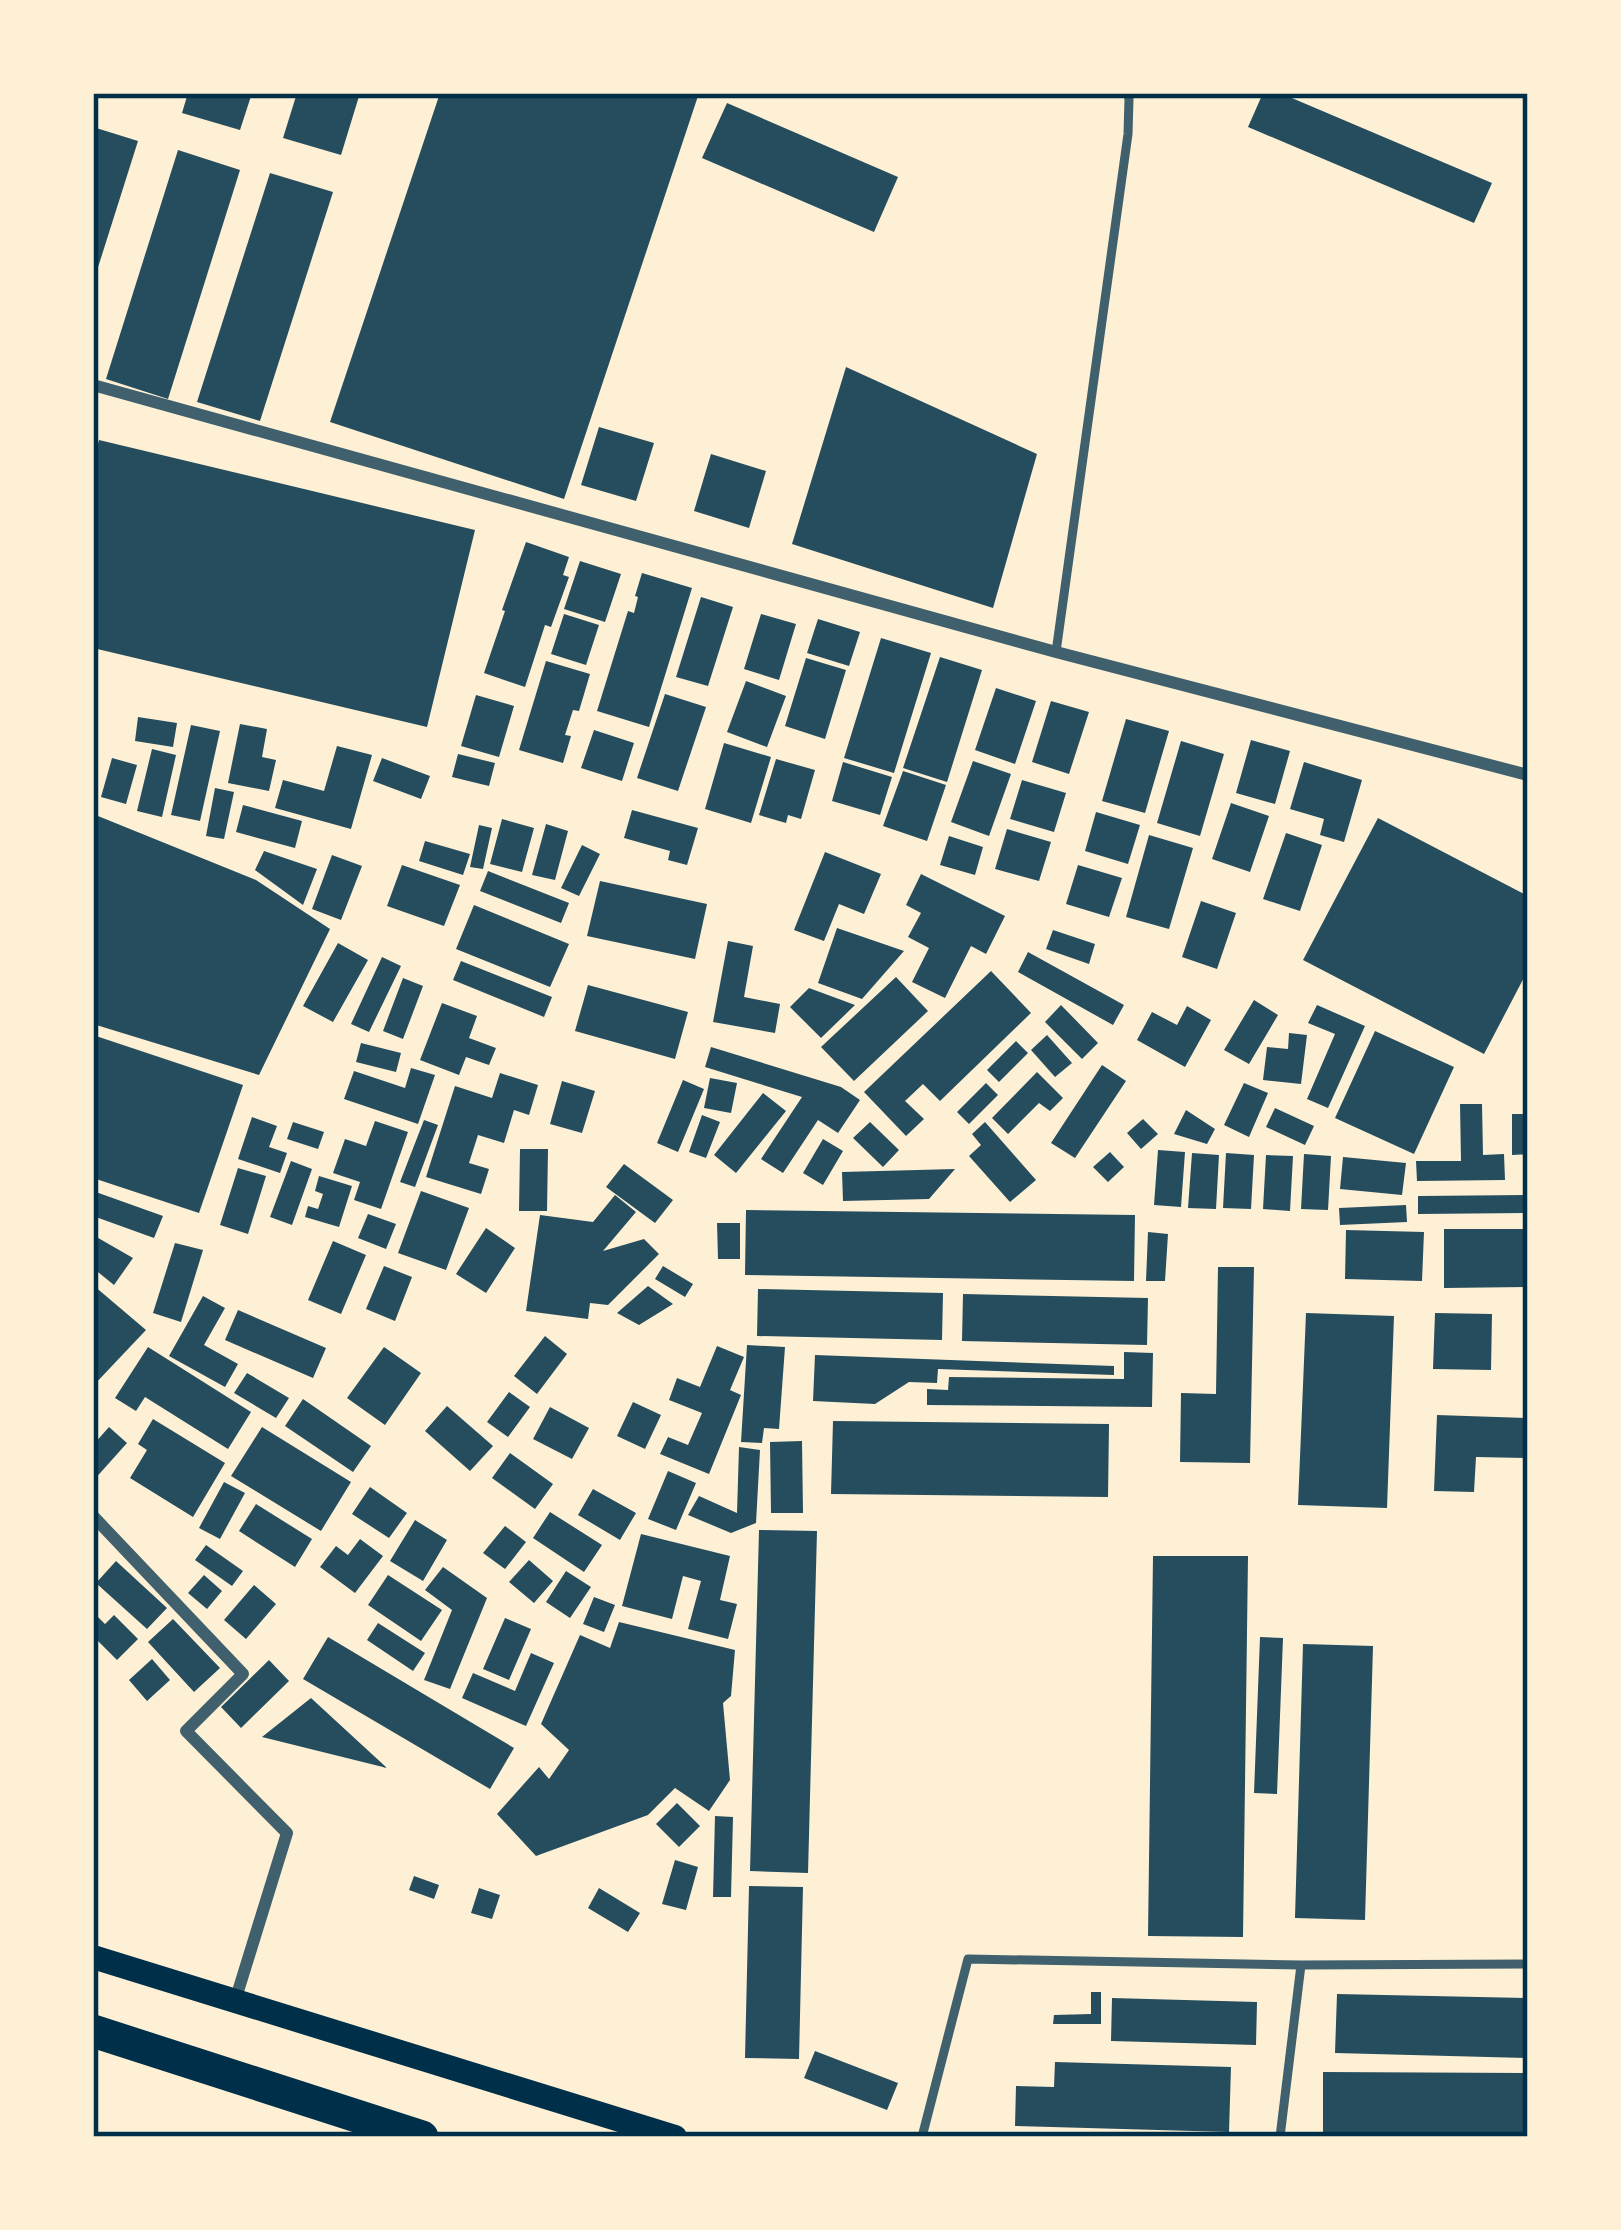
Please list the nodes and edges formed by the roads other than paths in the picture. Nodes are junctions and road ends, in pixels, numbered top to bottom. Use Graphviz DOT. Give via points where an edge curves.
graph roads {
  1 [pos="1127,93"];
  2 [pos="94,389"];
  3 [pos="1056,652"];
  4 [pos="1528,775"];
  5 [pos="93,1516"];
  6 [pos="93,1957"];
  7 [pos="1528,1964"];
  8 [pos="1300,1965"];
  9 [pos="235,2001"];
  10 [pos="93,2030"];
  11 [pos="422,2137"];
  12 [pos="675,2137"];
  13 [pos="922,2137"];
  14 [pos="1280,2137"];
  1 -- 3 [label="lane" via="1129,134"];
  2 -- 3 [label="street"];
  3 -- 4 [label="street"];
  5 -- 9 [label="street" via="243,1674 187,1731 287,1833"];
  6 -- 9 [label="main road"];
  7 -- 8 [label="lane"];
  8 -- 13 [label="lane" via="968,1959"];
  8 -- 14 [label="lane"];
  9 -- 12 [label="main road"];
  10 -- 11 [label="highway"];
}
